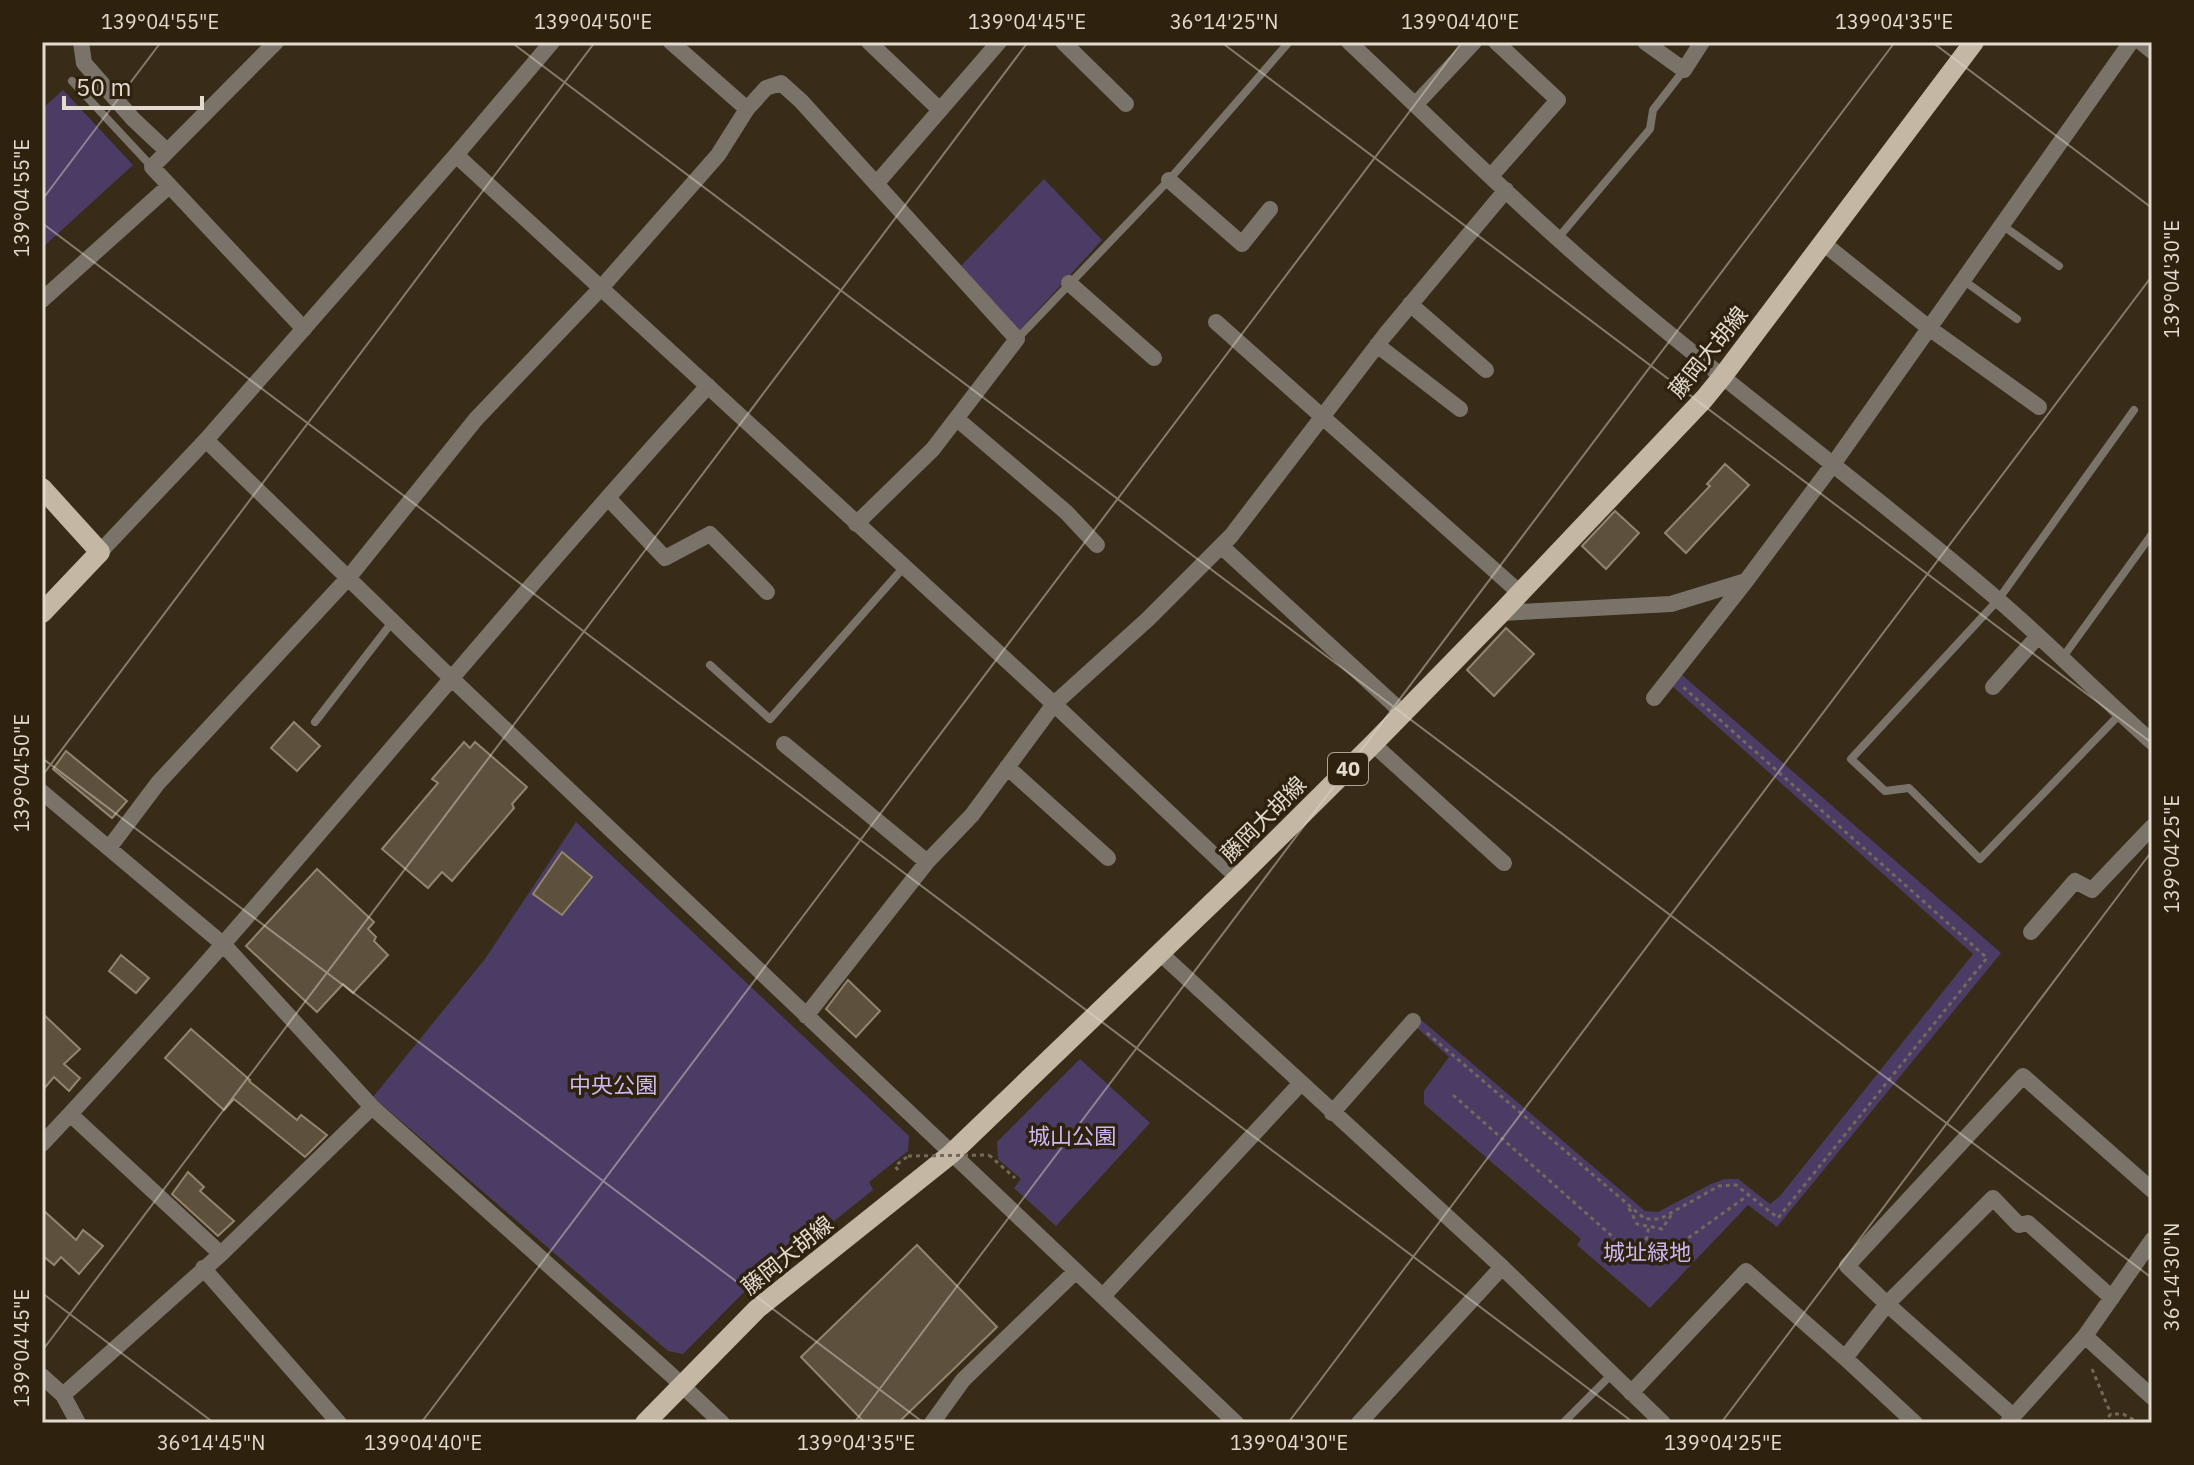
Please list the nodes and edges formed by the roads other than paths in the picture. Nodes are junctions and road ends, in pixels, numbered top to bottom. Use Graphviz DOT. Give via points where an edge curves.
graph roads {
  1 [pos="81,42"];
  2 [pos="276,42"];
  3 [pos="552,42"];
  4 [pos="671,42"];
  5 [pos="869,42"];
  6 [pos="999,42"];
  7 [pos="1063,42"];
  8 [pos="1289,42"];
  9 [pos="1349,42"];
  10 [pos="1474,42"];
  11 [pos="1496,42"];
  12 [pos="1645,42"];
  13 [pos="1702,42"];
  14 [pos="1974,42"];
  15 [pos="2131,42"];
  16 [pos="2141,42"];
  17 [pos="2152,51"];
  18 [pos="1684,70"];
  19 [pos="72,81"];
  20 [pos="1126,104"];
  21 [pos="1415,105"];
  22 [pos="747,109"];
  23 [pos="940,110"];
  24 [pos="167,151"];
  25 [pos="456,155"];
  26 [pos="152,167"];
  27 [pos="1491,176"];
  28 [pos="1169,180"];
  29 [pos="876,184"];
  30 [pos="169,186"];
  31 [pos="1506,190"];
  32 [pos="1270,209"];
  33 [pos="2001,224"];
  34 [pos="1558,238"];
  35 [pos="1823,243"];
  36 [pos="2059,266"];
  37 [pos="1963,279"];
  38 [pos="1069,283"];
  39 [pos="601,288"];
  40 [pos="42,300"];
  41 [pos="1410,304"];
  42 [pos="2017,319"];
  43 [pos="1216,322"];
  44 [pos="1929,328"];
  45 [pos="304,329"];
  46 [pos="1017,339"];
  47 [pos="1377,345"];
  48 [pos="1154,358"];
  49 [pos="1486,370"];
  50 [pos="1722,377"];
  51 [pos="708,386"];
  52 [pos="2039,407"];
  53 [pos="1460,409"];
  54 [pos="2134,410"];
  55 [pos="1323,416"];
  56 [pos="957,419"];
  57 [pos="206,440"];
  58 [pos="1834,463"];
  59 [pos="42,488"];
  60 [pos="608,498"];
  61 [pos="856,524"];
  62 [pos="2152,534"];
  63 [pos="1097,545"];
  64 [pos="1221,546"];
  65 [pos="100,552"];
  66 [pos="904,567"];
  67 [pos="349,577"];
  68 [pos="1746,581"];
  69 [pos="767,592"];
  70 [pos="1520,593"];
  71 [pos="1998,600"];
  72 [pos="42,613"];
  73 [pos="1501,613"];
  74 [pos="393,621"];
  75 [pos="2038,636"];
  76 [pos="2063,657"];
  77 [pos="710,665"];
  78 [pos="451,678"];
  79 [pos="1993,687"];
  80 [pos="1654,698"];
  81 [pos="1054,704"];
  82 [pos="1403,713"];
  83 [pos="2120,714"];
  84 [pos="315,722"];
  85 [pos="2152,742"];
  86 [pos="784,744"];
  87 [pos="1373,744"];
  88 [pos="1007,767"];
  89 [pos="42,792"];
  90 [pos="2152,827"];
  91 [pos="109,848"];
  92 [pos="1108,858"];
  93 [pos="927,862"];
  94 [pos="1504,863"];
  95 [pos="1238,878"];
  96 [pos="2031,932"];
  97 [pos="224,945"];
  98 [pos="1160,953"];
  99 [pos="806,1016"];
  100 [pos="1413,1021"];
  101 [pos="1300,1084"];
  102 [pos="372,1107"];
  103 [pos="1332,1113"];
  104 [pos="70,1114"];
  105 [pos="42,1144"];
  106 [pos="951,1154"];
  107 [pos="2152,1190"];
  108 [pos="2152,1240"];
  109 [pos="221,1254"];
  110 [pos="1502,1267"];
  111 [pos="203,1268"];
  112 [pos="1075,1272"];
  113 [pos="1103,1296"];
  114 [pos="2112,1298"];
  115 [pos="1887,1304"];
  116 [pos="2085,1336"];
  117 [pos="1845,1358"];
  118 [pos="1611,1375"];
  119 [pos="42,1376"];
  120 [pos="682,1384"];
  121 [pos="1631,1393"];
  122 [pos="63,1395"];
  123 [pos="2152,1397"];
  124 [pos="2017,1417"];
  125 [pos="78,1423"];
  126 [pos="339,1423"];
  127 [pos="645,1423"];
  128 [pos="722,1423"];
  129 [pos="932,1423"];
  130 [pos="1236,1423"];
  131 [pos="1359,1423"];
  132 [pos="1563,1423"];
  133 [pos="1663,1423"];
  134 [pos="1915,1423"];
  1 -- 24 [label="street" via="84,63"];
  2 -- 24 [label="street"];
  3 -- 25 [label="street"];
  4 -- 22 [label="street"];
  5 -- 23 [label="street"];
  6 -- 23 [label="street"];
  7 -- 20 [label="street"];
  8 -- 28 [label="lane"];
  9 -- 21 [label="street"];
  10 -- 21 [label="street"];
  11 -- 27 [label="street" via="1558,100"];
  12 -- 18 [label="street"];
  13 -- 18 [label="street"];
  14 -- 35 [label="main road, 藤岡大胡線 / 40"];
  15 -- 33 [label="street"];
  16 -- 17 [label="street"];
  18 -- 34 [label="lane" via="1653,110 1650,129"];
  19 -- 26 [label="lane"];
  21 -- 27 [label="street"];
  22 -- 29 [label="street" via="766,88 781,83"];
  22 -- 39 [label="street" via="718,155"];
  23 -- 29 [label="street"];
  24 -- 26 [label="street"];
  25 -- 39 [label="street"];
  25 -- 45 [label="street"];
  26 -- 30 [label="street"];
  27 -- 31 [label="street"];
  28 -- 32 [label="street" via="1242,244"];
  28 -- 38 [label="lane"];
  29 -- 46 [label="street"];
  30 -- 40 [label="street"];
  30 -- 45 [label="street"];
  31 -- 34 [label="street"];
  31 -- 41 [label="street"];
  33 -- 36 [label="lane"];
  33 -- 37 [label="street"];
  34 -- 50 [label="street"];
  35 -- 44 [label="street"];
  35 -- 50 [label="main road, 藤岡大胡線 / 40"];
  37 -- 42 [label="lane"];
  37 -- 44 [label="street"];
  38 -- 46 [label="lane"];
  38 -- 48 [label="street"];
  39 -- 51 [label="street"];
  39 -- 67 [label="street" via="476,419"];
  41 -- 47 [label="street"];
  41 -- 49 [label="street"];
  43 -- 55 [label="street"];
  44 -- 52 [label="street"];
  44 -- 58 [label="street"];
  45 -- 57 [label="street"];
  46 -- 56 [label="street"];
  47 -- 53 [label="street"];
  47 -- 55 [label="street"];
  50 -- 58 [label="street"];
  50 -- 70 [label="main road, 藤岡大胡線 / 40"];
  51 -- 60 [label="street"];
  51 -- 61 [label="street"];
  54 -- 71 [label="lane"];
  55 -- 64 [label="street"];
  55 -- 70 [label="street"];
  56 -- 61 [label="street"];
  56 -- 63 [label="street"];
  57 -- 65 [label="street"];
  57 -- 67 [label="street"];
  58 -- 68 [label="street"];
  58 -- 71 [label="street"];
  59 -- 65 [label="main road"];
  60 -- 69 [label="street" via="665,558 710,534"];
  60 -- 78 [label="street"];
  61 -- 66 [label="street"];
  62 -- 76 [label="lane"];
  64 -- 81 [label="street"];
  64 -- 82 [label="street"];
  65 -- 72 [label="main road"];
  66 -- 77 [label="lane" via="770,719"];
  66 -- 81 [label="street"];
  67 -- 74 [label="street"];
  67 -- 91 [label="street" via="158,783"];
  68 -- 73 [label="street" via="1671,604"];
  68 -- 80 [label="street"];
  70 -- 73 [label="main road, 藤岡大胡線 / 40"];
  71 -- 75 [label="street"];
  71 -- 83 [label="lane" via="1851,759 1885,791 1909,788 1980,859"];
  73 -- 82 [label="main road, 藤岡大胡線 / 40"];
  74 -- 78 [label="street"];
  74 -- 84 [label="lane"];
  75 -- 76 [label="street"];
  75 -- 79 [label="street"];
  76 -- 83 [label="street"];
  78 -- 97 [label="street"];
  78 -- 99 [label="street"];
  81 -- 88 [label="street"];
  81 -- 95 [label="street"];
  82 -- 87 [label="main road, 藤岡大胡線 / 40"];
  83 -- 85 [label="street"];
  86 -- 93 [label="street"];
  87 -- 94 [label="street"];
  87 -- 95 [label="main road, 藤岡大胡線 / 40"];
  88 -- 92 [label="street"];
  88 -- 93 [label="street" via="972,815"];
  89 -- 91 [label="street"];
  90 -- 96 [label="street" via="2092,890 2075,881"];
  91 -- 97 [label="street"];
  93 -- 99 [label="street"];
  95 -- 98 [label="main road, 藤岡大胡線 / 40"];
  97 -- 102 [label="street"];
  97 -- 104 [label="street"];
  98 -- 101 [label="street"];
  98 -- 106 [label="main road, 藤岡大胡線 / 40"];
  99 -- 106 [label="street"];
  100 -- 103 [label="street"];
  101 -- 103 [label="street"];
  101 -- 113 [label="street"];
  102 -- 109 [label="street"];
  102 -- 120 [label="street"];
  103 -- 110 [label="street"];
  104 -- 105 [label="street"];
  104 -- 109 [label="street"];
  106 -- 112 [label="street"];
  106 -- 120 [label="main road, 藤岡大胡線 / 40" via="757,1309"];
  107 -- 115 [label="street" via="2023,1076 1847,1266"];
  108 -- 114 [label="street"];
  109 -- 111 [label="street"];
  110 -- 118 [label="street"];
  110 -- 131 [label="street"];
  111 -- 122 [label="street"];
  111 -- 126 [label="street"];
  112 -- 113 [label="street"];
  112 -- 129 [label="street" via="963,1380"];
  113 -- 130 [label="street"];
  114 -- 115 [label="street" via="1993,1198"];
  114 -- 116 [label="street"];
  115 -- 117 [label="street"];
  115 -- 124 [label="street"];
  116 -- 123 [label="street"];
  116 -- 124 [label="street"];
  117 -- 121 [label="street" via="1746,1271"];
  117 -- 134 [label="street"];
  118 -- 121 [label="street"];
  118 -- 132 [label="lane"];
  119 -- 122 [label="street"];
  120 -- 127 [label="main road, 藤岡大胡線 / 40"];
  120 -- 128 [label="street"];
  121 -- 133 [label="street"];
  122 -- 125 [label="street"];
}
